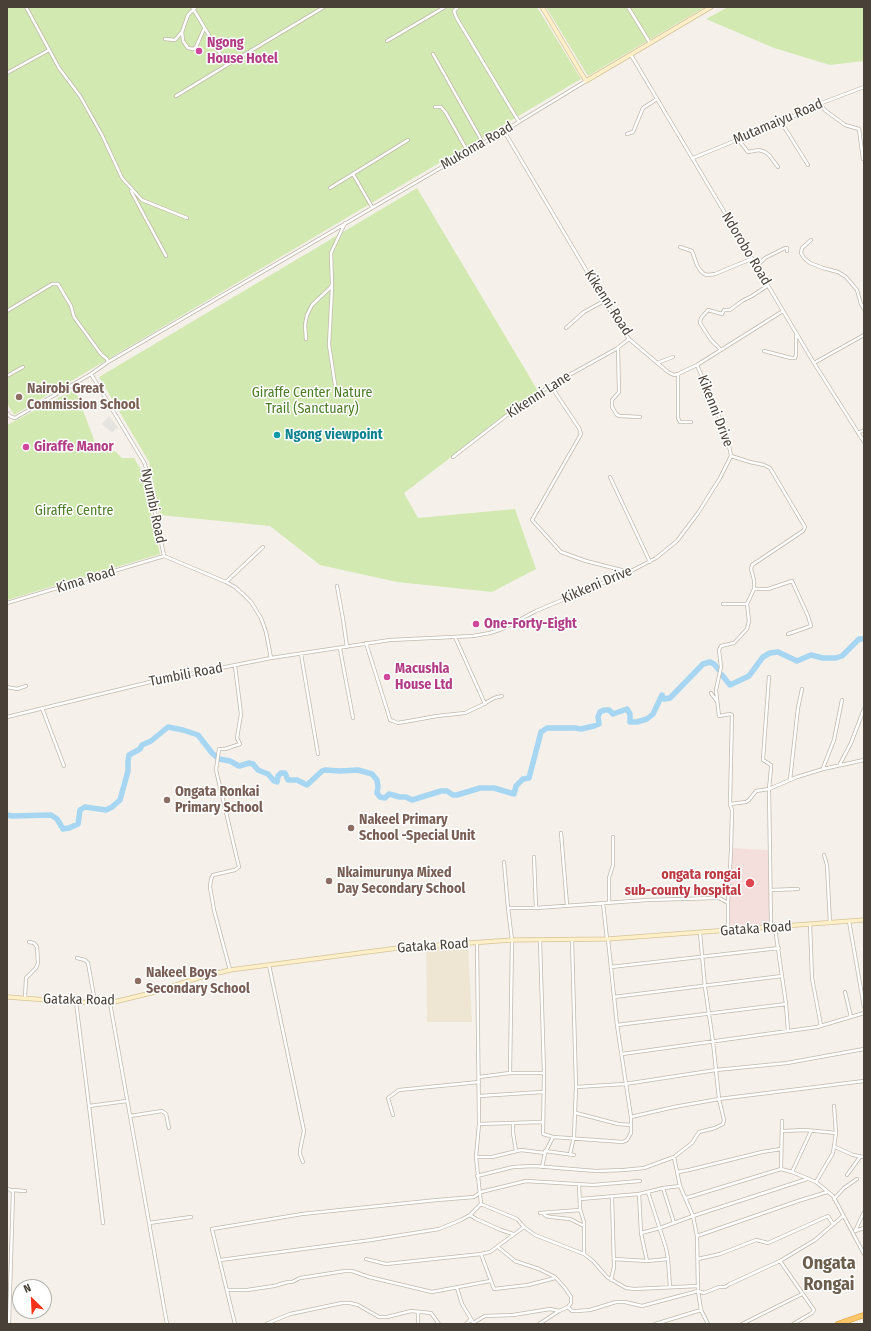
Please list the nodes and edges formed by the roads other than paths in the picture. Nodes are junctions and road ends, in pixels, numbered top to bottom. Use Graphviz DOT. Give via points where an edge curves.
graph roads {
  1 [pos="26,7"];
  2 [pos="196,7"];
  3 [pos="324,7"];
  4 [pos="445,7"];
  5 [pos="458,7"];
  6 [pos="542,7"];
  7 [pos="628,7"];
  8 [pos="711,7"];
  9 [pos="192,8"];
  10 [pos="204,29"];
  11 [pos="182,32"];
  12 [pos="165,38"];
  13 [pos="387,41"];
  14 [pos="650,43"];
  15 [pos="49,50"];
  16 [pos="433,54"];
  17 [pos="630,55"];
  18 [pos="227,65"];
  19 [pos="7,73"];
  20 [pos="586,81"];
  21 [pos="864,87"];
  22 [pos="176,96"];
  23 [pos="657,99"];
  24 [pos="819,104"];
  25 [pos="435,106"];
  26 [pos="519,122"];
  27 [pos="781,122"];
  28 [pos="504,131"];
  29 [pos="627,134"];
  30 [pos="408,140"];
  31 [pos="737,140"];
  32 [pos="483,143"];
  33 [pos="468,152"];
  34 [pos="692,158"];
  35 [pos="863,159"];
  36 [pos="808,165"];
  37 [pos="778,167"];
  38 [pos="353,174"];
  39 [pos="128,184"];
  40 [pos="330,188"];
  41 [pos="372,207"];
  42 [pos="187,218"];
  43 [pos="346,223"];
  44 [pos="812,240"];
  45 [pos="680,247"];
  46 [pos="788,250"];
  47 [pos="166,256"];
  48 [pos="751,259"];
  49 [pos="756,267"];
  50 [pos="332,284"];
  51 [pos="767,286"];
  52 [pos="604,301"];
  53 [pos="864,310"];
  54 [pos="7,311"];
  55 [pos="783,312"];
  56 [pos="566,328"];
  57 [pos="796,333"];
  58 [pos="864,335"];
  59 [pos="306,339"];
  60 [pos="629,339"];
  61 [pos="618,348"];
  62 [pos="721,350"];
  63 [pos="764,352"];
  64 [pos="673,357"];
  65 [pos="108,362"];
  66 [pos="657,363"];
  67 [pos="814,363"];
  68 [pos="697,365"];
  69 [pos="22,367"];
  70 [pos="91,374"];
  71 [pos="678,374"];
  72 [pos="7,376"];
  73 [pos="552,386"];
  74 [pos="336,391"];
  75 [pos="7,413"];
  76 [pos="640,417"];
  77 [pos="691,422"];
  78 [pos="864,430"];
  79 [pos="858,434"];
  80 [pos="864,442"];
  81 [pos="732,456"];
  82 [pos="453,457"];
  83 [pos="610,477"];
  84 [pos="263,547"];
  85 [pos="164,556"];
  86 [pos="650,562"];
  87 [pos="629,572"];
  88 [pos="226,582"];
  89 [pos="337,586"];
  90 [pos="754,589"];
  91 [pos="7,603"];
  92 [pos="723,604"];
  93 [pos="747,604"];
  94 [pos="788,634"];
  95 [pos="455,637"];
  96 [pos="366,643"];
  97 [pos="347,647"];
  98 [pos="340,649"];
  99 [pos="301,654"];
  100 [pos="271,658"];
  101 [pos="235,666"];
  102 [pos="769,677"];
  103 [pos="26,686"];
  104 [pos="7,687"];
  105 [pos="802,689"];
  106 [pos="711,694"];
  107 [pos="502,696"];
  108 [pos="717,700"];
  109 [pos="842,700"];
  110 [pos="485,704"];
  111 [pos="42,708"];
  112 [pos="864,709"];
  113 [pos="7,718"];
  114 [pos="353,718"];
  115 [pos="318,754"];
  116 [pos="864,760"];
  117 [pos="840,765"];
  118 [pos="64,766"];
  119 [pos="823,769"];
  120 [pos="790,780"];
  121 [pos="769,789"];
  122 [pos="730,804"];
  123 [pos="561,833"];
  124 [pos="613,837"];
  125 [pos="824,855"];
  126 [pos="534,857"];
  127 [pos="504,862"];
  128 [pos="798,889"];
  129 [pos="771,890"];
  130 [pos="609,902"];
  131 [pos="603,903"];
  132 [pos="728,903"];
  133 [pos="567,905"];
  134 [pos="508,908"];
  135 [pos="536,908"];
  136 [pos="864,920"];
  137 [pos="849,921"];
  138 [pos="830,923"];
  139 [pos="810,924"];
  140 [pos="773,928"];
  141 [pos="728,930"];
  142 [pos="700,933"];
  143 [pos="572,939"];
  144 [pos="608,939"];
  145 [pos="512,940"];
  146 [pos="540,940"];
  147 [pos="29,942"];
  148 [pos="477,942"];
  149 [pos="779,948"];
  150 [pos="702,957"];
  151 [pos="77,958"];
  152 [pos="269,964"];
  153 [pos="611,967"];
  154 [pos="230,970"];
  155 [pos="782,976"];
  156 [pos="705,986"];
  157 [pos="844,992"];
  158 [pos="7,997"];
  159 [pos="614,997"];
  160 [pos="25,998"];
  161 [pos="76,1002"];
  162 [pos="95,1002"];
  163 [pos="110,1003"];
  164 [pos="786,1004"];
  165 [pos="864,1007"];
  166 [pos="864,1013"];
  167 [pos="709,1014"];
  168 [pos="851,1017"];
  169 [pos="617,1025"];
  170 [pos="821,1026"];
  171 [pos="788,1031"];
  172 [pos="713,1042"];
  173 [pos="864,1049"];
  174 [pos="622,1054"];
  175 [pos="716,1070"];
  176 [pos="510,1073"];
  177 [pos="544,1073"];
  178 [pos="478,1076"];
  179 [pos="864,1081"];
  180 [pos="479,1082"];
  181 [pos="625,1084"];
  182 [pos="576,1087"];
  183 [pos="543,1092"];
  184 [pos="478,1096"];
  185 [pos="719,1099"];
  186 [pos="127,1101"];
  187 [pos="89,1106"];
  188 [pos="834,1106"];
  189 [pos="576,1113"];
  190 [pos="393,1115"];
  191 [pos="130,1116"];
  192 [pos="631,1117"];
  193 [pos="782,1120"];
  194 [pos="543,1122"];
  195 [pos="479,1124"];
  196 [pos="513,1124"];
  197 [pos="631,1125"];
  198 [pos="168,1128"];
  199 [pos="782,1131"];
  200 [pos="811,1131"];
  201 [pos="836,1133"];
  202 [pos="552,1137"];
  203 [pos="574,1138"];
  204 [pos="835,1147"];
  205 [pos="781,1149"];
  206 [pos="516,1151"];
  207 [pos="545,1152"];
  208 [pos="570,1154"];
  209 [pos="574,1155"];
  210 [pos="476,1157"];
  211 [pos="674,1157"];
  212 [pos="860,1157"];
  213 [pos="864,1157"];
  214 [pos="304,1162"];
  215 [pos="542,1167"];
  216 [pos="781,1170"];
  217 [pos="678,1172"];
  218 [pos="792,1172"];
  219 [pos="847,1175"];
  220 [pos="477,1176"];
  221 [pos="807,1178"];
  222 [pos="857,1179"];
  223 [pos="640,1181"];
  224 [pos="816,1182"];
  225 [pos="579,1184"];
  226 [pos="680,1186"];
  227 [pos="663,1188"];
  228 [pos="7,1189"];
  229 [pos="12,1190"];
  230 [pos="24,1191"];
  231 [pos="481,1192"];
  232 [pos="648,1192"];
  233 [pos="827,1192"];
  234 [pos="639,1194"];
  235 [pos="612,1197"];
  236 [pos="686,1198"];
  237 [pos="580,1199"];
  238 [pos="834,1199"];
  239 [pos="481,1204"];
  240 [pos="580,1210"];
  241 [pos="864,1212"];
  242 [pos="470,1214"];
  243 [pos="692,1216"];
  244 [pos="843,1216"];
  245 [pos="191,1217"];
  246 [pos="104,1223"];
  247 [pos="149,1223"];
  248 [pos="674,1223"];
  249 [pos="833,1224"];
  250 [pos="584,1226"];
  251 [pos="524,1227"];
  252 [pos="660,1228"];
  253 [pos="864,1228"];
  254 [pos="854,1231"];
  255 [pos="513,1234"];
  256 [pos="641,1234"];
  257 [pos="697,1236"];
  258 [pos="498,1247"];
  259 [pos="7,1249"];
  260 [pos="863,1249"];
  261 [pos="12,1250"];
  262 [pos="481,1254"];
  263 [pos="584,1254"];
  264 [pos="864,1254"];
  265 [pos="366,1259"];
  266 [pos="614,1259"];
  267 [pos="668,1259"];
  268 [pos="698,1259"];
  269 [pos="220,1260"];
  270 [pos="648,1261"];
  271 [pos="780,1261"];
  272 [pos="555,1277"];
  273 [pos="611,1280"];
  274 [pos="490,1281"];
  275 [pos="698,1286"];
  276 [pos="670,1287"];
  277 [pos="457,1288"];
  278 [pos="228,1290"];
  279 [pos="698,1291"];
  280 [pos="802,1294"];
  281 [pos="568,1308"];
  282 [pos="701,1310"];
  283 [pos="559,1311"];
  284 [pos="418,1312"];
  285 [pos="864,1315"];
  286 [pos="471,1319"];
  287 [pos="474,1323"];
  288 [pos="9,1324"];
  289 [pos="167,1324"];
  290 [pos="235,1324"];
  291 [pos="266,1324"];
  292 [pos="418,1324"];
  293 [pos="439,1324"];
  294 [pos="466,1324"];
  295 [pos="539,1324"];
  296 [pos="655,1324"];
  297 [pos="708,1324"];
  298 [pos="742,1324"];
  299 [pos="793,1324"];
  300 [pos="838,1324"];
  1 -- 15 [label="street"];
  2 -- 9 [label="street"];
  3 -- 18 [label="street"];
  4 -- 13 [label="street"];
  5 -- 26 [label="street" via="454,11 456,17"];
  6 -- 20 [label="street"];
  7 -- 14 [label="street"];
  8 -- 14 [label="street, Mukoma Road"];
  9 -- 10 [label="street"];
  9 -- 11 [label="street"];
  10 -- 11 [label="street" via="198,45 193,49 185,44"];
  10 -- 18 [label="street"];
  11 -- 12 [label="street" via="175,40"];
  14 -- 17 [label="street, Mukoma Road"];
  15 -- 19 [label="street"];
  15 -- 39 [label="street" via="80,96 116,167"];
  16 -- 32 [label="street"];
  17 -- 20 [label="street, Mukoma Road"];
  17 -- 23 [label="street, Ndorobo Road"];
  18 -- 22 [label="street"];
  20 -- 26 [label="street, Mukoma Road"];
  21 -- 24 [label="street, Mutamaiyu Road"];
  23 -- 29 [label="street" via="643,108 633,132"];
  23 -- 34 [label="street, Ndorobo Road"];
  24 -- 27 [label="street, Mutamaiyu Road"];
  24 -- 35 [label="street" via="845,125 859,129"];
  25 -- 33 [label="street" via="446,112"];
  26 -- 28 [label="street, Mukoma Road"];
  27 -- 31 [label="street, Mutamaiyu Road"];
  27 -- 36 [label="street"];
  28 -- 32 [label="street, Mukoma Road"];
  28 -- 52 [label="street, Kikenni Road"];
  30 -- 38 [label="street"];
  31 -- 34 [label="street, Mutamaiyu Road"];
  31 -- 37 [label="street" via="748,152 759,150 770,155"];
  32 -- 33 [label="street, Mukoma Road"];
  33 -- 41 [label="street, Mukoma Road"];
  34 -- 48 [label="street, Ndorobo Road"];
  38 -- 40 [label="street"];
  38 -- 41 [label="street"];
  39 -- 42 [label="street" via="144,202"];
  39 -- 47 [label="street"];
  41 -- 43 [label="street, Mukoma Road"];
  43 -- 50 [label="street" via="331,253"];
  43 -- 65 [label="street, Mukoma Road"];
  44 -- 53 [label="street" via="802,248 804,258 810,263 846,277 857,290"];
  45 -- 48 [label="street" via="692,251 696,264 708,275"];
  46 -- 49 [label="street" via="785,248 764,259"];
  48 -- 49 [label="street, Ndorobo Road"];
  49 -- 51 [label="street, Ndorobo Road"];
  50 -- 59 [label="street" via="309,310 305,325"];
  50 -- 74 [label="street" via="329,345"];
  51 -- 55 [label="street, Ndorobo Road"];
  51 -- 62 [label="street" via="730,310 724,310 722,314 708,310 700,318 700,323 711,340"];
  52 -- 56 [label="street" via="584,312"];
  52 -- 60 [label="street, Kikenni Road"];
  54 -- 65 [label="street" via="55,283 58,284 71,306 74,317"];
  55 -- 57 [label="street, Ndorobo Road"];
  55 -- 62 [label="street"];
  57 -- 63 [label="street" via="795,358"];
  57 -- 67 [label="street, Ndorobo Road"];
  58 -- 67 [label="street"];
  60 -- 61 [label="street, Kikenni Lane"];
  60 -- 66 [label="street, Kikenni Road"];
  61 -- 73 [label="street, Kikenni Lane"];
  61 -- 76 [label="street" via="619,392 612,400 612,407 616,415"];
  62 -- 68 [label="street"];
  64 -- 66 [label="street"];
  65 -- 70 [label="street, Mukoma Road"];
  66 -- 71 [label="street, Kikenni Road" via="671,374"];
  67 -- 79 [label="street, Ndorobo Road"];
  68 -- 71 [label="street"];
  68 -- 81 [label="street, Kikenni Drive" via="727,435"];
  69 -- 72 [label="street"];
  70 -- 75 [label="street, Mukoma Road" via="15,418"];
  70 -- 85 [label="street, Nyumbi Road" via="145,464"];
  71 -- 77 [label="street" via="678,418 680,422"];
  73 -- 82 [label="street, Kikenni Lane" via="524,402"];
  73 -- 87 [label="street" via="581,434 532,520 561,552"];
  78 -- 79 [label="street"];
  79 -- 80 [label="street, Ndorobo Road"];
  81 -- 86 [label="street, Kikkeni Drive" via="698,513 677,541"];
  81 -- 90 [label="street" via="770,468 805,527 803,531 752,565"];
  83 -- 86 [label="street"];
  84 -- 88 [label="street"];
  85 -- 88 [label="street"];
  85 -- 91 [label="street, Kima Road"];
  86 -- 87 [label="street, Kikkeni Drive"];
  87 -- 95 [label="street, Kikkeni Drive" via="536,611 502,629"];
  88 -- 100 [label="street" via="251,602 261,618"];
  89 -- 97 [label="street"];
  90 -- 93 [label="street"];
  90 -- 94 [label="street" via="768,589 792,581 811,626"];
  92 -- 93 [label="street"];
  93 -- 108 [label="street" via="747,629 734,643 721,646 719,650 721,667 716,687"];
  95 -- 96 [label="street, Kikkeni Drive" via="408,638"];
  95 -- 110 [label="street"];
  96 -- 97 [label="street, Tumbili Road"];
  96 -- 110 [label="street" via="390,720 398,722 465,713"];
  97 -- 98 [label="street, Tumbili Road"];
  98 -- 99 [label="street, Tumbili Road"];
  98 -- 114 [label="street"];
  99 -- 100 [label="street, Tumbili Road"];
  99 -- 115 [label="street"];
  100 -- 101 [label="street, Tumbili Road"];
  101 -- 111 [label="street, Tumbili Road" via="150,682"];
  101 -- 154 [label="street" via="241,714 237,738 240,744 220,749 217,777 239,865 238,869 213,875 210,887"];
  102 -- 121 [label="street" via="763,760 771,766"];
  103 -- 104 [label="street" via="17,689"];
  105 -- 120 [label="street"];
  106 -- 108 [label="street"];
  107 -- 110 [label="street"];
  108 -- 122 [label="street" via="720,716 732,715"];
  109 -- 119 [label="street" via="834,740"];
  111 -- 113 [label="street, Tumbili Road"];
  111 -- 118 [label="street"];
  112 -- 117 [label="street"];
  116 -- 117 [label="street"];
  117 -- 119 [label="street"];
  119 -- 120 [label="street"];
  120 -- 121 [label="street"];
  121 -- 122 [label="street" via="756,791 746,802"];
  121 -- 129 [label="street"];
  122 -- 132 [label="street" via="732,837"];
  123 -- 133 [label="street"];
  124 -- 130 [label="street"];
  125 -- 138 [label="street" via="827,865"];
  126 -- 135 [label="street"];
  127 -- 134 [label="street"];
  128 -- 129 [label="street"];
  129 -- 140 [label="street"];
  130 -- 131 [label="street"];
  130 -- 132 [label="street" via="719,898"];
  131 -- 133 [label="street"];
  131 -- 144 [label="street"];
  132 -- 141 [label="street"];
  133 -- 135 [label="street"];
  134 -- 135 [label="street"];
  134 -- 145 [label="street"];
  136 -- 137 [label="street, Gataka Road"];
  137 -- 138 [label="street, Gataka Road"];
  137 -- 165 [label="street"];
  138 -- 139 [label="street, Gataka Road"];
  139 -- 140 [label="street, Gataka Road"];
  139 -- 170 [label="street" via="812,978"];
  140 -- 141 [label="street, Gataka Road"];
  140 -- 149 [label="street"];
  141 -- 142 [label="street, Gataka Road"];
  142 -- 144 [label="street, Gataka Road"];
  142 -- 150 [label="street"];
  143 -- 144 [label="street, Gataka Road"];
  143 -- 146 [label="street, Gataka Road"];
  143 -- 182 [label="street"];
  144 -- 153 [label="street"];
  145 -- 146 [label="street, Gataka Road"];
  145 -- 148 [label="street, Gataka Road"];
  145 -- 176 [label="street"];
  146 -- 177 [label="street"];
  147 -- 160 [label="street" via="37,947 38,963 26,978"];
  148 -- 152 [label="street, Gataka Road" via="398,948"];
  148 -- 178 [label="street"];
  149 -- 150 [label="street"];
  149 -- 155 [label="street"];
  150 -- 153 [label="street"];
  150 -- 156 [label="street"];
  151 -- 162 [label="street" via="88,963"];
  152 -- 154 [label="street, Gataka Road"];
  152 -- 214 [label="street" via="304,1131 300,1150"];
  153 -- 159 [label="street"];
  154 -- 163 [label="street, Gataka Road"];
  155 -- 156 [label="street"];
  155 -- 164 [label="street"];
  156 -- 159 [label="street"];
  156 -- 167 [label="street"];
  157 -- 168 [label="street"];
  158 -- 160 [label="street, Gataka Road"];
  159 -- 169 [label="street"];
  160 -- 161 [label="street, Gataka Road"];
  161 -- 162 [label="street, Gataka Road"];
  161 -- 187 [label="street"];
  162 -- 163 [label="street, Gataka Road"];
  163 -- 186 [label="street"];
  164 -- 167 [label="street"];
  164 -- 171 [label="street"];
  166 -- 168 [label="street"];
  167 -- 169 [label="street"];
  167 -- 172 [label="street"];
  168 -- 170 [label="street"];
  169 -- 174 [label="street"];
  170 -- 171 [label="street"];
  171 -- 172 [label="street"];
  172 -- 174 [label="street"];
  172 -- 175 [label="street"];
  173 -- 175 [label="street" via="787,1063"];
  174 -- 181 [label="street"];
  175 -- 181 [label="street"];
  175 -- 185 [label="street"];
  176 -- 177 [label="street"];
  176 -- 178 [label="street"];
  177 -- 183 [label="street"];
  178 -- 180 [label="street"];
  179 -- 185 [label="street"];
  180 -- 184 [label="street"];
  180 -- 190 [label="street" via="399,1090 388,1098"];
  181 -- 182 [label="street"];
  181 -- 192 [label="street"];
  182 -- 189 [label="street"];
  183 -- 184 [label="street"];
  183 -- 194 [label="street"];
  184 -- 195 [label="street"];
  185 -- 192 [label="street"];
  185 -- 211 [label="street" via="723,1124 699,1132 692,1142"];
  186 -- 187 [label="street"];
  186 -- 191 [label="street"];
  187 -- 246 [label="street"];
  188 -- 201 [label="street"];
  189 -- 197 [label="street"];
  189 -- 203 [label="street"];
  191 -- 198 [label="street" via="162,1111 166,1114"];
  191 -- 247 [label="street"];
  192 -- 197 [label="street"];
  193 -- 199 [label="street"];
  194 -- 196 [label="street"];
  194 -- 202 [label="street" via="543,1134"];
  195 -- 196 [label="street"];
  195 -- 210 [label="street"];
  196 -- 206 [label="street"];
  197 -- 203 [label="street" via="630,1137 623,1142"];
  199 -- 200 [label="street"];
  199 -- 205 [label="street"];
  200 -- 201 [label="street"];
  200 -- 218 [label="street"];
  201 -- 204 [label="street"];
  202 -- 203 [label="street"];
  202 -- 207 [label="street"];
  203 -- 208 [label="street"];
  204 -- 212 [label="street"];
  204 -- 224 [label="street"];
  205 -- 216 [label="street"];
  205 -- 217 [label="street"];
  206 -- 207 [label="street"];
  206 -- 210 [label="street"];
  207 -- 208 [label="street"];
  207 -- 215 [label="street"];
  208 -- 209 [label="street"];
  210 -- 220 [label="street"];
  211 -- 215 [label="street" via="644,1168 624,1170"];
  211 -- 217 [label="street"];
  212 -- 213 [label="street"];
  212 -- 219 [label="street"];
  215 -- 220 [label="street" via="513,1167"];
  216 -- 218 [label="street"];
  216 -- 236 [label="street"];
  217 -- 226 [label="street"];
  218 -- 221 [label="street"];
  220 -- 231 [label="street"];
  221 -- 224 [label="street"];
  221 -- 243 [label="street"];
  222 -- 238 [label="street"];
  223 -- 225 [label="street"];
  224 -- 233 [label="street"];
  225 -- 231 [label="street" via="526,1181"];
  225 -- 237 [label="street"];
  226 -- 227 [label="street"];
  226 -- 236 [label="street"];
  227 -- 232 [label="street"];
  227 -- 248 [label="street"];
  228 -- 229 [label="street"];
  229 -- 230 [label="street"];
  229 -- 261 [label="street"];
  231 -- 239 [label="street"];
  231 -- 269 [label="street" via="474,1197 302,1214 212,1229"];
  232 -- 234 [label="street"];
  232 -- 252 [label="street"];
  233 -- 238 [label="street"];
  233 -- 257 [label="street"];
  234 -- 235 [label="street"];
  234 -- 256 [label="street"];
  235 -- 237 [label="street"];
  235 -- 266 [label="street"];
  236 -- 243 [label="street"];
  237 -- 240 [label="street"];
  238 -- 244 [label="street"];
  239 -- 242 [label="street"];
  239 -- 251 [label="street" via="517,1219"];
  240 -- 250 [label="street"];
  240 -- 250 [label="street" via="542,1213 546,1216 570,1219"];
  241 -- 254 [label="street"];
  242 -- 255 [label="street" via="476,1219"];
  242 -- 269 [label="street" via="439,1229"];
  243 -- 248 [label="street"];
  243 -- 257 [label="street"];
  244 -- 249 [label="street"];
  244 -- 254 [label="street"];
  245 -- 247 [label="street"];
  247 -- 289 [label="street"];
  248 -- 252 [label="street"];
  249 -- 268 [label="street" via="828,1216 768,1243 756,1240 720,1254"];
  249 -- 271 [label="street" via="815,1240"];
  250 -- 263 [label="street"];
  251 -- 255 [label="street"];
  251 -- 263 [label="street" via="546,1240"];
  252 -- 256 [label="street"];
  252 -- 267 [label="street"];
  253 -- 254 [label="street"];
  254 -- 260 [label="street"];
  255 -- 258 [label="street"];
  256 -- 270 [label="street"];
  257 -- 268 [label="street"];
  258 -- 262 [label="street"];
  258 -- 272 [label="street" via="515,1261"];
  259 -- 261 [label="street"];
  260 -- 264 [label="street"];
  261 -- 288 [label="street"];
  262 -- 265 [label="street" via="386,1264"];
  262 -- 274 [label="street"];
  263 -- 273 [label="street"];
  266 -- 270 [label="street"];
  266 -- 273 [label="street"];
  267 -- 270 [label="street"];
  267 -- 276 [label="street"];
  268 -- 275 [label="street"];
  269 -- 278 [label="street"];
  271 -- 279 [label="street" via="725,1287 704,1293"];
  271 -- 280 [label="street"];
  272 -- 274 [label="street" via="528,1285 496,1289"];
  272 -- 281 [label="street" via="571,1297"];
  273 -- 276 [label="street" via="634,1289"];
  274 -- 277 [label="street"];
  275 -- 276 [label="street"];
  275 -- 279 [label="street"];
  277 -- 278 [label="street" via="432,1292 345,1271 300,1278 274,1286"];
  277 -- 286 [label="street" via="462,1304"];
  278 -- 290 [label="street"];
  279 -- 281 [label="street" via="642,1306 616,1302 590,1310 572,1311"];
  279 -- 282 [label="street"];
  280 -- 298 [label="street"];
  280 -- 299 [label="street" via="814,1311"];
  281 -- 283 [label="street"];
  282 -- 296 [label="street"];
  282 -- 297 [label="street"];
  283 -- 287 [label="street" via="550,1309 513,1315 485,1316"];
  283 -- 295 [label="street"];
  284 -- 291 [label="street" via="379,1317 358,1305 342,1304 290,1314"];
  284 -- 292 [label="street"];
  284 -- 293 [label="street" via="431,1313"];
  285 -- 300 [label="highway"];
  286 -- 287 [label="street"];
  286 -- 294 [label="street"];
}
